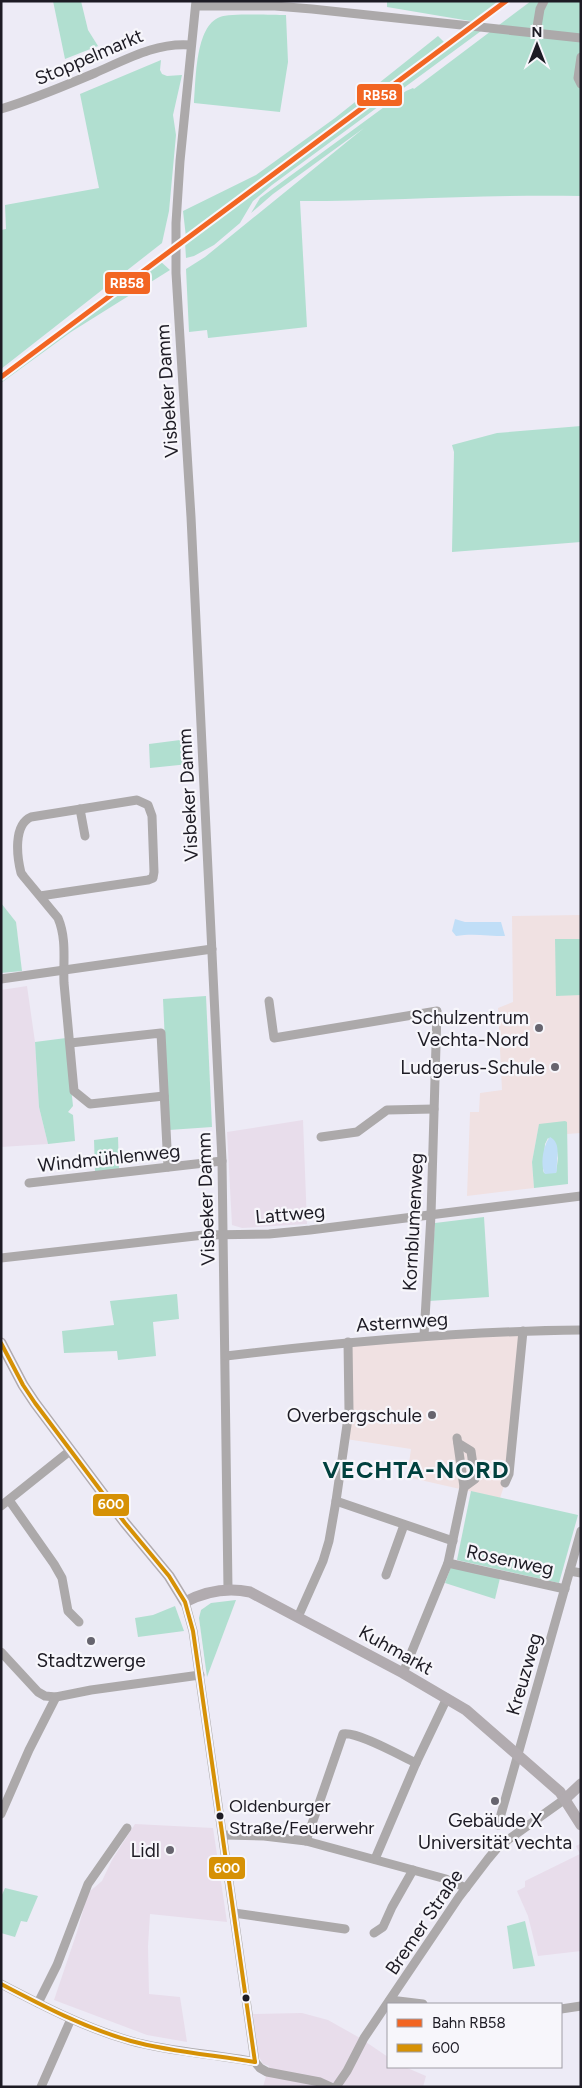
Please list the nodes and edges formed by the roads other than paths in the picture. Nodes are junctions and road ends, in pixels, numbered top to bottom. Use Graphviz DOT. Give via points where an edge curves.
graph roads {
  1 [pos="544,1"];
  2 [pos="196,4"];
  3 [pos="536,33"];
  4 [pos="581,38"];
  5 [pos="191,45"];
  6 [pos="581,57"];
  7 [pos="579,81"];
  8 [pos="1,109"];
  9 [pos="80,809"];
  10 [pos="85,836"];
  11 [pos="40,896"];
  12 [pos="212,949"];
  13 [pos="65,969"];
  14 [pos="1,979"];
  15 [pos="269,1001"];
  16 [pos="70,1043"];
  17 [pos="164,1096"];
  18 [pos="434,1109"];
  19 [pos="321,1137"];
  20 [pos="222,1161"];
  21 [pos="168,1167"];
  22 [pos="29,1183"];
  23 [pos="581,1196"];
  24 [pos="431,1215"];
  25 [pos="224,1234"];
  26 [pos="1,1258"];
  27 [pos="581,1330"];
  28 [pos="523,1331"];
  29 [pos="424,1336"];
  30 [pos="348,1342"];
  31 [pos="1,1343"];
  32 [pos="226,1356"];
  33 [pos="458,1441"];
  34 [pos="70,1450"];
  35 [pos="505,1483"];
  36 [pos="9,1500"];
  37 [pos="336,1501"];
  38 [pos="1,1506"];
  39 [pos="404,1525"];
  40 [pos="581,1531"];
  41 [pos="453,1541"];
  42 [pos="448,1563"];
  43 [pos="570,1572"];
  44 [pos="581,1573"];
  45 [pos="386,1574"];
  46 [pos="228,1589"];
  47 [pos="565,1589"];
  48 [pos="185,1602"];
  49 [pos="298,1617"];
  50 [pos="79,1622"];
  51 [pos="1,1652"];
  52 [pos="403,1673"];
  53 [pos="200,1675"];
  54 [pos="56,1697"];
  55 [pos="447,1698"];
  56 [pos="516,1755"];
  57 [pos="416,1763"];
  58 [pos="581,1784"];
  59 [pos="565,1799"];
  60 [pos="1,1814"];
  61 [pos="498,1825"];
  62 [pos="581,1825"];
  63 [pos="127,1828"];
  64 [pos="224,1835"];
  65 [pos="306,1841"];
  66 [pos="375,1859"];
  67 [pos="412,1870"];
  68 [pos="466,1888"];
  69 [pos="234,1913"];
  70 [pos="345,1929"];
  71 [pos="374,1933"];
  72 [pos="1,1984"];
  73 [pos="390,2000"];
  74 [pos="388,2003"];
  75 [pos="415,2003"];
  76 [pos="38,2004"];
  77 [pos="387,2004"];
  78 [pos="581,2006"];
  79 [pos="562,2009"];
  80 [pos="71,2019"];
  81 [pos="255,2062"];
  82 [pos="41,2087"];
  83 [pos="331,2087"];
  84 [pos="336,2087"];
  1 -- 3 [label="street"];
  2 -- 3 [label="street" via="312,8"];
  2 -- 5 [label="street, Visbeker Damm"];
  3 -- 4 [label="street"];
  5 -- 8 [label="street, Stoppelmarkt" via="157,47"];
  5 -- 12 [label="street, Visbeker Damm" via="178,178 176,273"];
  6 -- 7 [label="street"];
  9 -- 10 [label="street"];
  9 -- 11 [label="street" via="31,817 19,831 21,873"];
  9 -- 11 [label="street" via="137,800 148,805 152,816 153,878"];
  11 -- 13 [label="street" via="60,924"];
  12 -- 13 [label="street"];
  12 -- 20 [label="street, Visbeker Damm"];
  13 -- 14 [label="street"];
  13 -- 16 [label="street"];
  15 -- 18 [label="street, Kornblumenweg" via="274,1038 437,1011"];
  16 -- 17 [label="street" via="74,1091 90,1104"];
  16 -- 17 [label="street" via="161,1033"];
  17 -- 21 [label="street"];
  18 -- 19 [label="street" via="387,1110 356,1132"];
  18 -- 24 [label="street, Kornblumenweg"];
  20 -- 21 [label="street, Windmühlenweg"];
  20 -- 25 [label="street, Visbeker Damm"];
  21 -- 22 [label="street, Windmühlenweg"];
  23 -- 24 [label="street, Lattweg"];
  24 -- 25 [label="street, Lattweg" via="287,1232"];
  24 -- 29 [label="street, Kornblumenweg"];
  25 -- 26 [label="street, Lattweg"];
  25 -- 32 [label="street, Visbeker Damm"];
  27 -- 28 [label="street, Asternweg"];
  28 -- 29 [label="street, Asternweg"];
  28 -- 35 [label="street" via="509,1474"];
  29 -- 30 [label="street, Asternweg"];
  30 -- 32 [label="street, Asternweg"];
  30 -- 37 [label="street" via="349,1411"];
  31 -- 34 [label="main road" via="23,1385"];
  32 -- 46 [label="street, Visbeker Damm"];
  33 -- 41 [label="street" via="464,1487"];
  34 -- 36 [label="street"];
  34 -- 48 [label="main road" via="169,1576"];
  36 -- 38 [label="street"];
  36 -- 50 [label="street" via="54,1564 62,1578 68,1611"];
  37 -- 39 [label="street, Rosenweg"];
  37 -- 49 [label="street" via="323,1561"];
  39 -- 41 [label="street, Rosenweg"];
  39 -- 45 [label="street"];
  40 -- 43 [label="street, Kreuzweg"];
  41 -- 42 [label="street"];
  42 -- 47 [label="street, Rosenweg"];
  42 -- 52 [label="street"];
  43 -- 44 [label="street"];
  43 -- 47 [label="street, Kreuzweg"];
  46 -- 48 [label="main road, Kuhmarkt" via="205,1593"];
  46 -- 49 [label="main road, Kuhmarkt" via="254,1594"];
  47 -- 56 [label="street, Kreuzweg"];
  48 -- 53 [label="street"];
  49 -- 52 [label="main road, Kuhmarkt"];
  51 -- 54 [label="street" via="38,1692"];
  52 -- 55 [label="main road, Kuhmarkt"];
  53 -- 54 [label="street"];
  53 -- 64 [label="street"];
  54 -- 60 [label="street" via="28,1750"];
  55 -- 56 [label="main road, Kuhmarkt" via="466,1710"];
  55 -- 57 [label="street"];
  56 -- 59 [label="main road, Kuhmarkt"];
  56 -- 61 [label="street, Kreuzweg"];
  57 -- 65 [label="street" via="372,1742 343,1734"];
  57 -- 66 [label="street"];
  58 -- 59 [label="main road"];
  59 -- 62 [label="main road, Kuhmarkt"];
  59 -- 68 [label="street, Bremer Straße" via="498,1847"];
  63 -- 76 [label="street" via="88,1884 57,1965"];
  64 -- 65 [label="street"];
  64 -- 69 [label="street"];
  65 -- 66 [label="street"];
  66 -- 67 [label="street"];
  67 -- 68 [label="street"];
  67 -- 71 [label="street" via="383,1927"];
  68 -- 73 [label="street, Bremer Straße"];
  69 -- 70 [label="street"];
  69 -- 81 [label="street"];
  72 -- 76 [label="street"];
  73 -- 74 [label="street, Bremer Straße"];
  73 -- 75 [label="street"];
  76 -- 80 [label="street"];
  77 -- 84 [label="street, Bremer Straße"];
  78 -- 79 [label="street"];
  80 -- 81 [label="street" via="130,2040"];
  80 -- 82 [label="street"];
  81 -- 83 [label="street" via="267,2072"];
}
